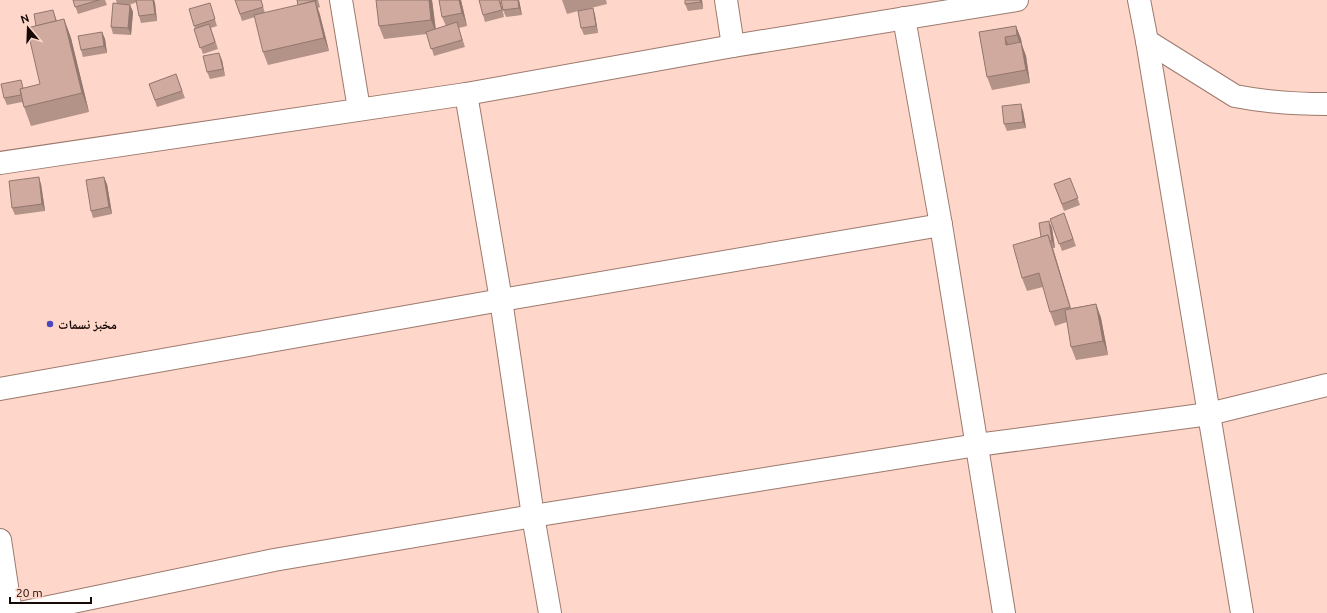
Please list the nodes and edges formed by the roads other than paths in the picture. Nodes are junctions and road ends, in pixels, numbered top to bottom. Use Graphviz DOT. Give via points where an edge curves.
graph roads {
  1 [pos="341,0"];
  2 [pos="726,0"];
  3 [pos="1017,0"];
  4 [pos="1139,0"];
  5 [pos="904,18"];
  6 [pos="1147,41"];
  7 [pos="733,46"];
  8 [pos="466,94"];
  9 [pos="1327,104"];
  10 [pos="359,109"];
  11 [pos="0,163"];
  12 [pos="941,225"];
  13 [pos="501,300"];
  14 [pos="1327,385"];
  15 [pos="0,389"];
  16 [pos="1209,414"];
  17 [pos="977,445"];
  18 [pos="533,516"];
  19 [pos="0,540"];
  20 [pos="11,613"];
  21 [pos="20,613"];
  22 [pos="550,613"];
  23 [pos="1004,613"];
  24 [pos="1242,613"];
  1 -- 10 [label="street"];
  2 -- 7 [label="street"];
  3 -- 5 [label="street"];
  4 -- 6 [label="street"];
  5 -- 7 [label="street"];
  5 -- 12 [label="street"];
  6 -- 9 [label="street" via="1235,96"];
  6 -- 16 [label="street"];
  7 -- 8 [label="street"];
  8 -- 10 [label="street"];
  8 -- 13 [label="street"];
  10 -- 11 [label="street"];
  12 -- 13 [label="street"];
  12 -- 17 [label="street"];
  13 -- 15 [label="street"];
  13 -- 18 [label="street"];
  14 -- 16 [label="street"];
  16 -- 17 [label="street"];
  16 -- 24 [label="street"];
  17 -- 18 [label="street"];
  17 -- 23 [label="street"];
  18 -- 21 [label="street" via="274,560"];
  18 -- 22 [label="street"];
  19 -- 20 [label="street"];
}
